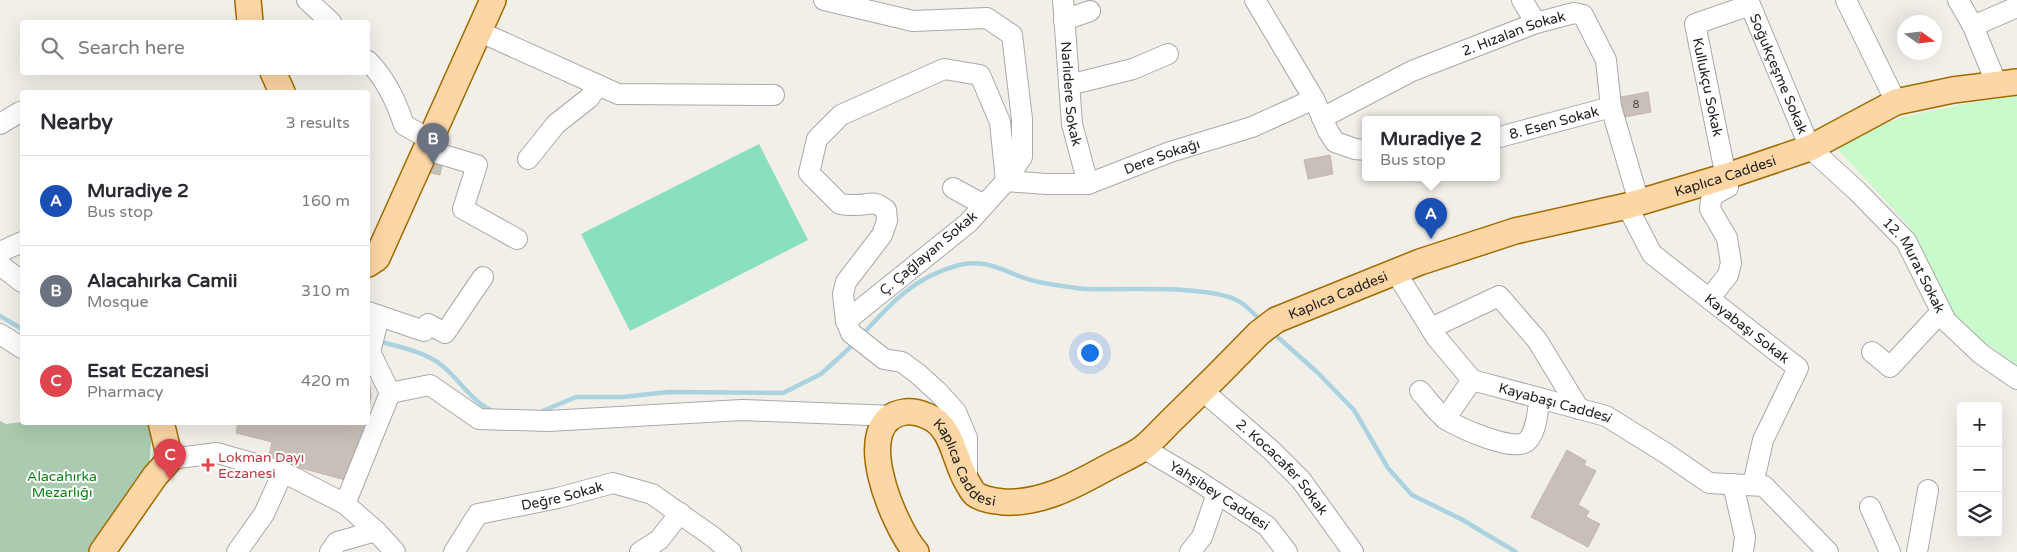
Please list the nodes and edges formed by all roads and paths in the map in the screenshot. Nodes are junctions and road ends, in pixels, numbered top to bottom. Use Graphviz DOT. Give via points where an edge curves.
graph roads {
  1 [pos="248,0"];
  2 [pos="307,0"];
  3 [pos="493,0"];
  4 [pos="824,0"];
  5 [pos="1063,0"];
  6 [pos="1255,0"];
  7 [pos="1522,0"];
  8 [pos="1846,0"];
  9 [pos="1958,0"];
  10 [pos="1749,3"];
  11 [pos="2017,7"];
  12 [pos="1090,11"];
  13 [pos="250,20"];
  14 [pos="329,20"];
  15 [pos="1064,20"];
  16 [pos="1536,23"];
  17 [pos="1973,26"];
  18 [pos="478,30"];
  19 [pos="1168,54"];
  20 [pos="370,62"];
  21 [pos="274,75"];
  22 [pos="2007,84"];
  23 [pos="598,85"];
  24 [pos="1069,85"];
  25 [pos="281,90"];
  26 [pos="774,95"];
  27 [pos="1314,99"];
  28 [pos="1896,102"];
  29 [pos="1611,107"];
  30 [pos="20,112"];
  31 [pos="1322,118"];
  32 [pos="0,124"];
  33 [pos="1500,137"];
  34 [pos="429,145"];
  35 [pos="1810,148"];
  36 [pos="1362,150"];
  37 [pos="528,159"];
  38 [pos="1727,176"];
  39 [pos="1006,181"];
  40 [pos="1088,184"];
  41 [pos="953,188"];
  42 [pos="1633,204"];
  43 [pos="984,205"];
  44 [pos="517,239"];
  45 [pos="7,252"];
  46 [pos="370,263"];
  47 [pos="1395,271"];
  48 [pos="483,277"];
  49 [pos="20,278"];
  50 [pos="1709,299"];
  51 [pos="1941,312"];
  52 [pos="375,318"];
  53 [pos="1431,328"];
  54 [pos="853,332"];
  55 [pos="0,334"];
  56 [pos="20,347"];
  57 [pos="1872,352"];
  58 [pos="2017,379"];
  59 [pos="1472,380"];
  60 [pos="1203,390"];
  61 [pos="1420,391"];
  62 [pos="390,393"];
  63 [pos="1540,398"];
  64 [pos="1579,409"];
  65 [pos="893,416"];
  66 [pos="1445,419"];
  67 [pos="162,425"];
  68 [pos="1143,448"];
  69 [pos="170,459"];
  70 [pos="283,472"];
  71 [pos="968,484"];
  72 [pos="1733,484"];
  73 [pos="1753,485"];
  74 [pos="1928,490"];
  75 [pos="1217,494"];
  76 [pos="345,504"];
  77 [pos="1870,507"];
  78 [pos="680,513"];
  79 [pos="376,531"];
  80 [pos="102,552"];
  81 [pos="237,552"];
  82 [pos="330,552"];
  83 [pos="395,552"];
  84 [pos="454,552"];
  85 [pos="640,552"];
  86 [pos="731,552"];
  87 [pos="916,552"];
  88 [pos="1190,552"];
  89 [pos="1287,552"];
  90 [pos="1353,552"];
  91 [pos="1743,552"];
  92 [pos="1828,552"];
  93 [pos="1890,552"];
  94 [pos="1917,552"];
  1 -- 13 [label="main road"];
  2 -- 14 [label="street"];
  3 -- 18 [label="main road"];
  4 -- 39 [label="street, Ç. Çağlayan Sokak" via="913,21 987,18 1012,35 1022,120 1022,157"];
  5 -- 15 [label="street, Narlıdere Sokak"];
  6 -- 27 [label="street"];
  7 -- 16 [label="street"];
  8 -- 28 [label="street"];
  9 -- 17 [label="street"];
  10 -- 35 [label="street, Soğukçeşme Sokak"];
  10 -- 38 [label="street, Kullukçu Sokak" via="1695,24"];
  11 -- 17 [label="street"];
  12 -- 15 [label="street"];
  15 -- 24 [label="street, Narlıdere Sokak"];
  16 -- 29 [label="street, 2. Hızalan Sokak" via="1574,12 1583,15 1606,60"];
  16 -- 31 [label="street, 2. Hızalan Sokak" via="1412,71"];
  17 -- 22 [label="street"];
  18 -- 23 [label="street"];
  18 -- 34 [label="main road"];
  19 -- 24 [label="street" via="1133,70"];
  20 -- 34 [label="street" via="395,99 404,125"];
  21 -- 25 [label="main road"];
  22 -- 28 [label="main road, Kaplıca Caddesi" via="1953,90"];
  23 -- 26 [label="street" via="618,94"];
  23 -- 37 [label="street" via="589,98 556,124"];
  24 -- 40 [label="street, Narlıdere Sokak" via="1072,124"];
  27 -- 31 [label="street"];
  27 -- 40 [label="street, Dere Sokağı" via="1252,128 1170,152"];
  28 -- 35 [label="main road, Kaplıca Caddesi"];
  29 -- 33 [label="street, 8. Esen Sokak"];
  29 -- 42 [label="street, 2. Hızalan Sokak"];
  30 -- 32 [label="street"];
  31 -- 36 [label="street" via="1336,142"];
  34 -- 44 [label="street" via="477,165 463,209"];
  34 -- 46 [label="main road" via="377,258"];
  35 -- 38 [label="main road, Kaplıca Caddesi"];
  35 -- 51 [label="street, 12. Murat Sokak" via="1906,241"];
  38 -- 42 [label="main road, Kaplıca Caddesi"];
  38 -- 50 [label="street, Kayabaşı Sokak" via="1728,187 1715,194 1710,210 1726,238 1732,263 1728,276"];
  39 -- 40 [label="street, Dere Sokağı"];
  39 -- 43 [label="street, Ç. Çağlayan Sokak"];
  39 -- 54 [label="street" via="1000,122 980,75 944,69 841,115 817,139 809,172 840,204 879,203 886,210 887,221 882,235 846,282 843,294"];
  41 -- 43 [label="street"];
  42 -- 47 [label="main road, Kaplıca Caddesi" via="1515,232"];
  42 -- 50 [label="street, 2. Hızalan Sokak" via="1652,254"];
  43 -- 54 [label="street, Ç. Çağlayan Sokak"];
  45 -- 49 [label="street"];
  47 -- 53 [label="street"];
  47 -- 60 [label="main road, Kaplıca Caddesi" via="1276,320"];
  48 -- 52 [label="street" via="444,333 428,324 424,331"];
  50 -- 73 [label="street, Kayabaşı Sokak" via="1798,368 1763,440"];
  51 -- 57 [label="street" via="1890,367"];
  51 -- 58 [label="street, 12. Murat Sokak" via="1946,321 1981,354"];
  52 -- 62 [label="street" via="370,352"];
  53 -- 59 [label="street"];
  53 -- 64 [label="street" via="1500,296 1536,340"];
  54 -- 71 [label="street" via="884,359 902,362 918,374 956,412 967,438"];
  55 -- 56 [label="street"];
  59 -- 63 [label="street, Kayabaşı Caddesi"];
  59 -- 66 [label="street"];
  60 -- 68 [label="main road, Kaplıca Caddesi"];
  60 -- 90 [label="street, 2. Kocacafer Sokak" via="1301,480"];
  61 -- 66 [label="street"];
  62 -- 65 [label="street" via="430,385 479,419 548,421 742,410"];
  62 -- 76 [label="street"];
  63 -- 64 [label="street, Kayabaşı Caddesi"];
  63 -- 66 [label="street" via="1532,435 1524,443 1500,442"];
  64 -- 72 [label="street, Kayabaşı Caddesi" via="1606,416 1709,483"];
  65 -- 71 [label="main road, Kaplıca Caddesi" via="917,411 932,417 944,428"];
  65 -- 87 [label="main road" via="877,439 880,472 890,506 908,543"];
  67 -- 69 [label="main road"];
  68 -- 71 [label="main road, Kaplıca Caddesi" via="1070,488 1022,503 993,501 975,494"];
  68 -- 75 [label="street, Yahşibey Caddesi"];
  69 -- 70 [label="street" via="217,454"];
  69 -- 80 [label="main road"];
  70 -- 76 [label="street"];
  70 -- 81 [label="street" via="264,514"];
  72 -- 73 [label="street, Kayabaşı Caddesi"];
  72 -- 91 [label="street" via="1745,537"];
  73 -- 92 [label="street" via="1764,486"];
  74 -- 94 [label="street"];
  75 -- 88 [label="street" via="1202,537"];
  75 -- 89 [label="street, Yahşibey Caddesi" via="1267,526"];
  76 -- 79 [label="street"];
  77 -- 93 [label="street"];
  78 -- 84 [label="street, Değre Sokak" via="652,494 613,483 478,514"];
  78 -- 85 [label="street" via="660,540"];
  78 -- 86 [label="street, Değre Sokak"];
  79 -- 82 [label="street" via="337,542"];
  79 -- 83 [label="street"];
}
